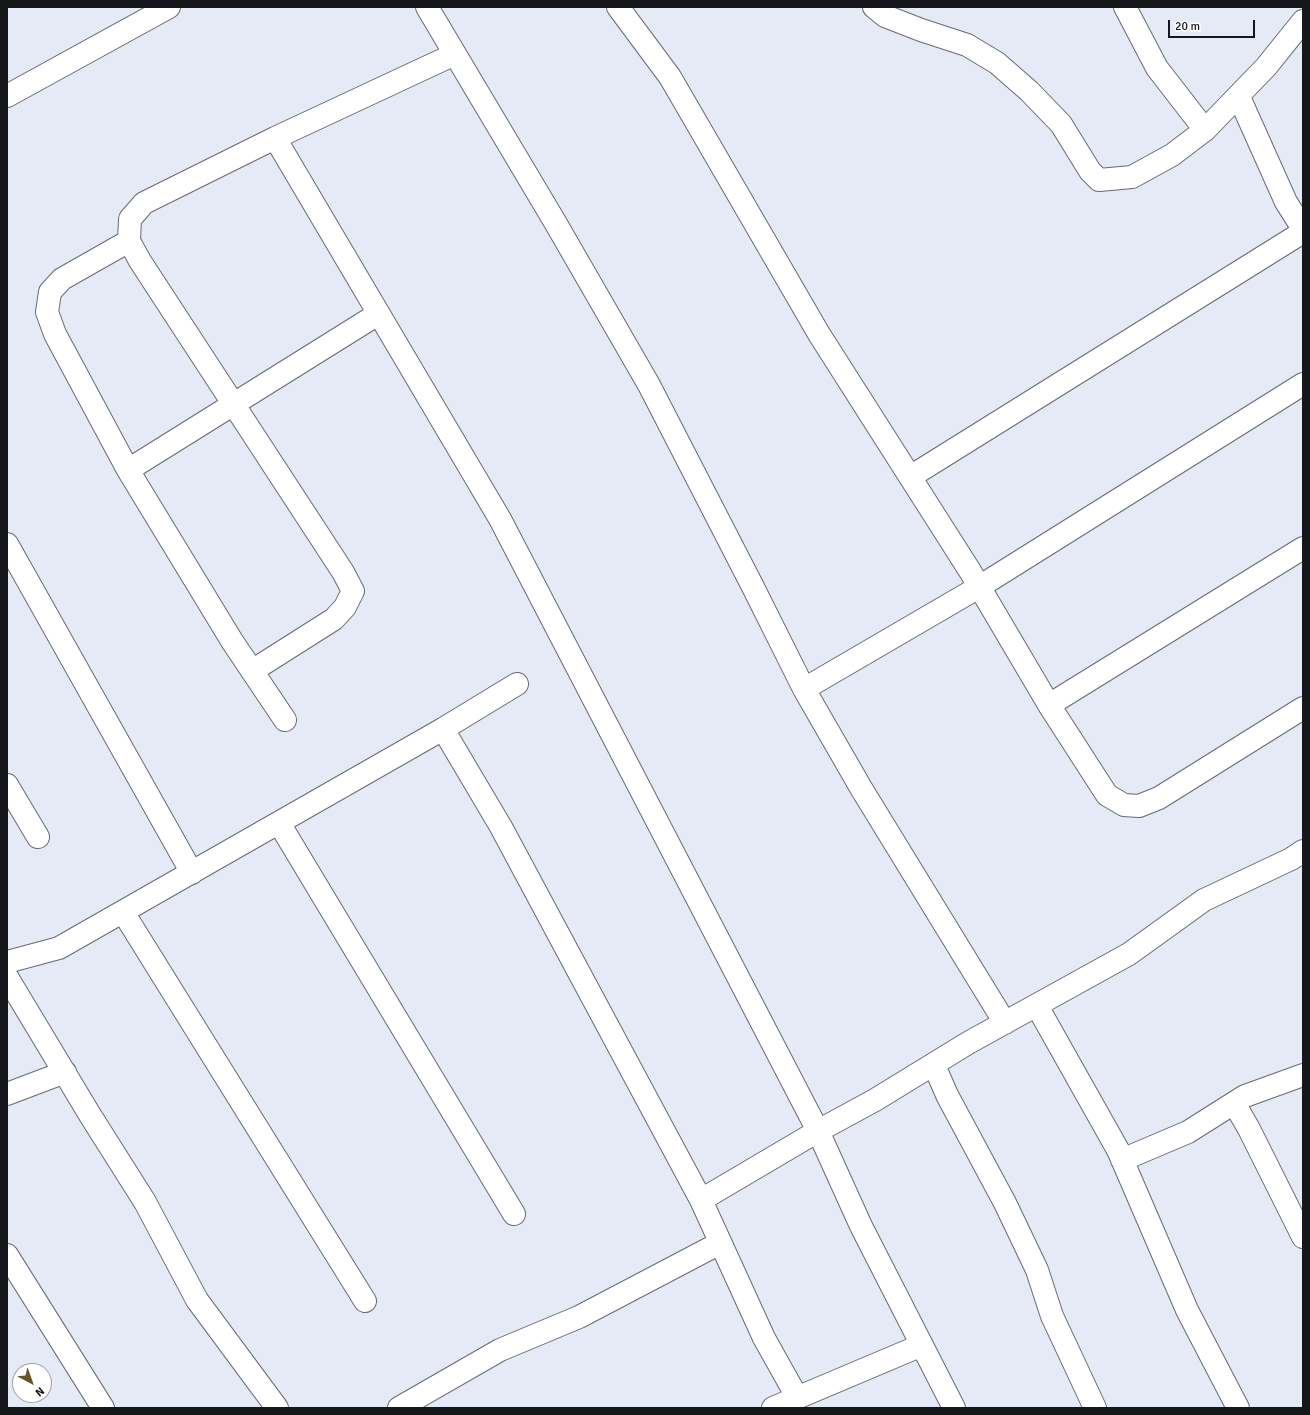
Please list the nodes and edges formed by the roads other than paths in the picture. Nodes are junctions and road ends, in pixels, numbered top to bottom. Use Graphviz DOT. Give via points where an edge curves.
graph roads {
  1 [pos="169,7"];
  2 [pos="427,7"];
  3 [pos="618,7"];
  4 [pos="874,7"];
  5 [pos="1125,7"];
  6 [pos="1303,21"];
  7 [pos="455,54"];
  8 [pos="7,96"];
  9 [pos="1239,96"];
  10 [pos="1205,130"];
  11 [pos="275,138"];
  12 [pos="1303,229"];
  13 [pos="1303,232"];
  14 [pos="129,241"];
  15 [pos="378,314"];
  16 [pos="1303,384"];
  17 [pos="235,405"];
  18 [pos="128,470"];
  19 [pos="910,477"];
  20 [pos="7,544"];
  21 [pos="1303,548"];
  22 [pos="979,587"];
  23 [pos="252,671"];
  24 [pos="517,684"];
  25 [pos="804,689"];
  26 [pos="1049,705"];
  27 [pos="1303,708"];
  28 [pos="285,720"];
  29 [pos="442,729"];
  30 [pos="7,784"];
  31 [pos="280,823"];
  32 [pos="38,837"];
  33 [pos="1303,851"];
  34 [pos="192,873"];
  35 [pos="123,912"];
  36 [pos="7,962"];
  37 [pos="7,976"];
  38 [pos="1037,1006"];
  39 [pos="1005,1023"];
  40 [pos="934,1065"];
  41 [pos="65,1072"];
  42 [pos="1303,1075"];
  43 [pos="7,1094"];
  44 [pos="1234,1103"];
  45 [pos="818,1131"];
  46 [pos="1122,1160"];
  47 [pos="701,1200"];
  48 [pos="514,1214"];
  49 [pos="1303,1237"];
  50 [pos="720,1243"];
  51 [pos="7,1256"];
  52 [pos="366,1301"];
  53 [pos="922,1345"];
  54 [pos="797,1397"];
  55 [pos="104,1408"];
  56 [pos="277,1408"];
  57 [pos="398,1408"];
  58 [pos="773,1408"];
  59 [pos="954,1408"];
  60 [pos="1095,1408"];
  61 [pos="1238,1408"];
  1 -- 8 [label="street"];
  2 -- 7 [label="street"];
  3 -- 19 [label="street" via="670,77 819,334"];
  4 -- 10 [label="street" via="885,16 967,45 997,63 1061,124 1090,171 1099,180 1132,177 1172,155"];
  5 -- 10 [label="street" via="1158,68"];
  6 -- 9 [label="street"];
  7 -- 11 [label="street"];
  7 -- 25 [label="street" via="649,385"];
  9 -- 10 [label="street"];
  9 -- 12 [label="street" via="1286,202"];
  11 -- 14 [label="street" via="144,203 130,219"];
  11 -- 15 [label="street"];
  13 -- 19 [label="street"];
  14 -- 17 [label="street"];
  14 -- 18 [label="street" via="62,279 50,292 47,312 55,334"];
  15 -- 17 [label="street"];
  15 -- 45 [label="street" via="500,519"];
  16 -- 22 [label="street"];
  17 -- 18 [label="street"];
  17 -- 23 [label="street" via="344,572 353,591 345,607 334,619"];
  18 -- 23 [label="street"];
  19 -- 22 [label="street"];
  20 -- 34 [label="street"];
  21 -- 26 [label="street"];
  22 -- 25 [label="street"];
  22 -- 26 [label="street"];
  23 -- 28 [label="street"];
  24 -- 29 [label="street"];
  25 -- 39 [label="street" via="861,788"];
  26 -- 27 [label="street" via="1107,795 1124,805 1139,806 1159,798"];
  29 -- 31 [label="street"];
  29 -- 47 [label="street" via="500,827"];
  30 -- 32 [label="street"];
  31 -- 34 [label="street"];
  31 -- 48 [label="street"];
  33 -- 38 [label="street" via="1204,900 1129,954"];
  34 -- 35 [label="street"];
  35 -- 36 [label="street" via="59,948"];
  35 -- 52 [label="street"];
  37 -- 41 [label="street"];
  38 -- 39 [label="street"];
  38 -- 46 [label="street"];
  39 -- 40 [label="street"];
  40 -- 45 [label="street"];
  40 -- 60 [label="street" via="947,1095 1006,1203 1037,1270 1052,1316"];
  41 -- 43 [label="street"];
  41 -- 56 [label="street" via="145,1202 197,1300"];
  42 -- 44 [label="street" via="1245,1096"];
  44 -- 46 [label="street" via="1188,1132"];
  44 -- 49 [label="street"];
  45 -- 47 [label="street"];
  45 -- 53 [label="street" via="861,1226"];
  46 -- 61 [label="street" via="1187,1310"];
  47 -- 50 [label="street"];
  50 -- 54 [label="street" via="764,1338"];
  50 -- 57 [label="street" via="579,1317 500,1350"];
  51 -- 55 [label="street"];
  53 -- 54 [label="street"];
  53 -- 59 [label="street"];
  54 -- 58 [label="street"];
}
